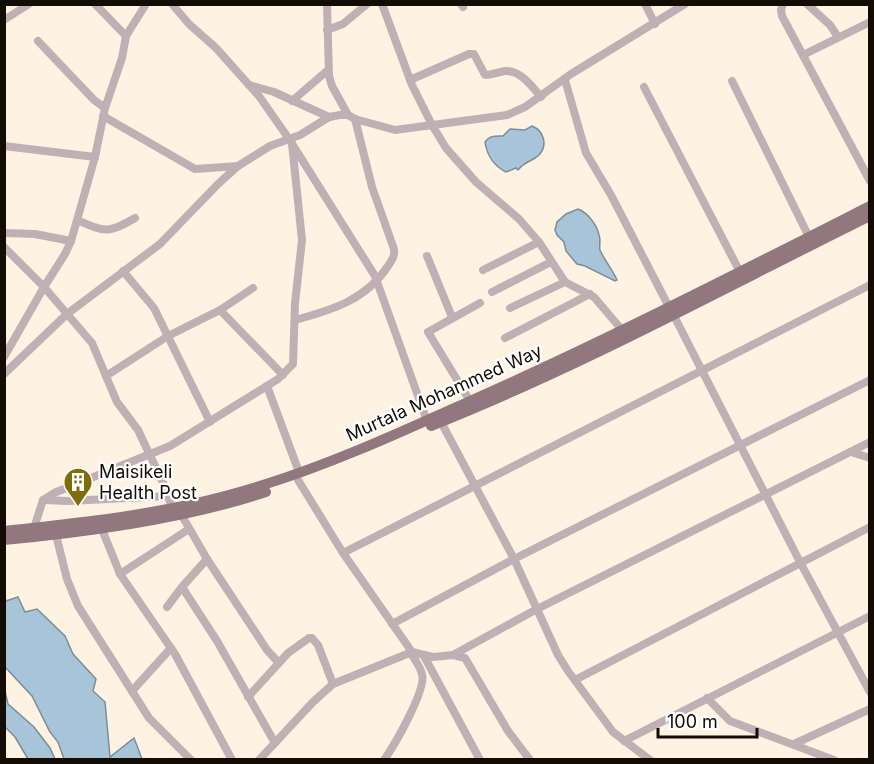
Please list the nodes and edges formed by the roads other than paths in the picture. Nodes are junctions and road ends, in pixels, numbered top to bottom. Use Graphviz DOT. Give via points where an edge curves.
graph roads {
  1 [pos="29,4"];
  2 [pos="94,4"];
  3 [pos="146,4"];
  4 [pos="327,4"];
  5 [pos="367,4"];
  6 [pos="382,4"];
  7 [pos="645,4"];
  8 [pos="685,4"];
  9 [pos="783,4"];
  10 [pos="807,4"];
  11 [pos="173,5"];
  12 [pos="4,20"];
  13 [pos="870,22"];
  14 [pos="655,24"];
  15 [pos="327,30"];
  16 [pos="126,36"];
  17 [pos="838,37"];
  18 [pos="38,41"];
  19 [pos="803,55"];
  20 [pos="328,70"];
  21 [pos="410,80"];
  22 [pos="565,80"];
  23 [pos="732,81"];
  24 [pos="249,85"];
  25 [pos="644,87"];
  26 [pos="541,97"];
  27 [pos="292,101"];
  28 [pos="104,112"];
  29 [pos="329,117"];
  30 [pos="351,117"];
  31 [pos="432,125"];
  32 [pos="290,142"];
  33 [pos="4,146"];
  34 [pos="95,157"];
  35 [pos="238,166"];
  36 [pos="870,181"];
  37 [pos="870,206"];
  38 [pos="870,216"];
  39 [pos="135,218"];
  40 [pos="77,220"];
  41 [pos="4,233"];
  42 [pos="809,237"];
  43 [pos="71,241"];
  44 [pos="538,242"];
  45 [pos="4,247"];
  46 [pos="427,256"];
  47 [pos="551,262"];
  48 [pos="483,270"];
  49 [pos="123,271"];
  50 [pos="740,272"];
  51 [pos="378,281"];
  52 [pos="565,282"];
  53 [pos="870,285"];
  54 [pos="44,287"];
  55 [pos="252,288"];
  56 [pos="492,292"];
  57 [pos="590,294"];
  58 [pos="480,303"];
  59 [pos="510,308"];
  60 [pos="220,310"];
  61 [pos="671,310"];
  62 [pos="67,314"];
  63 [pos="452,317"];
  64 [pos="295,320"];
  65 [pos="622,330"];
  66 [pos="168,336"];
  67 [pos="505,338"];
  68 [pos="4,357"];
  69 [pos="702,371"];
  70 [pos="4,374"];
  71 [pos="106,375"];
  72 [pos="283,375"];
  73 [pos="870,380"];
  74 [pos="267,386"];
  75 [pos="470,401"];
  76 [pos="428,421"];
  77 [pos="210,422"];
  78 [pos="441,422"];
  79 [pos="870,442"];
  80 [pos="740,444"];
  81 [pos="851,452"];
  82 [pos="149,454"];
  83 [pos="870,458"];
  84 [pos="298,476"];
  85 [pos="476,487"];
  86 [pos="764,494"];
  87 [pos="168,496"];
  88 [pos="43,500"];
  89 [pos="176,511"];
  90 [pos="101,527"];
  91 [pos="870,527"];
  92 [pos="34,528"];
  93 [pos="189,529"];
  94 [pos="4,531"];
  95 [pos="56,535"];
  96 [pos="4,540"];
  97 [pos="344,553"];
  98 [pos="207,559"];
  99 [pos="514,559"];
  100 [pos="800,562"];
  101 [pos="120,574"];
  102 [pos="182,587"];
  103 [pos="167,607"];
  104 [pos="537,609"];
  105 [pos="870,616"];
  106 [pos="392,624"];
  107 [pos="837,632"];
  108 [pos="171,648"];
  109 [pos="411,652"];
  110 [pos="453,655"];
  111 [pos="424,656"];
  112 [pos="278,662"];
  113 [pos="576,680"];
  114 [pos="333,684"];
  115 [pos="132,691"];
  116 [pos="870,692"];
  117 [pos="248,697"];
  118 [pos="706,698"];
  119 [pos="870,709"];
  120 [pos="624,741"];
  121 [pos="275,743"];
  122 [pos="794,744"];
  123 [pos="191,759"];
  124 [pos="232,759"];
  125 [pos="259,759"];
  126 [pos="384,759"];
  127 [pos="480,759"];
  128 [pos="530,759"];
  129 [pos="650,759"];
  130 [pos="834,759"];
  1 -- 12 [label="street"];
  2 -- 16 [label="street"];
  3 -- 16 [label="street"];
  4 -- 15 [label="street"];
  5 -- 15 [label="street" via="343,24"];
  6 -- 21 [label="street"];
  7 -- 14 [label="street"];
  8 -- 14 [label="street"];
  9 -- 19 [label="street" via="782,16"];
  10 -- 17 [label="street"];
  11 -- 24 [label="street"];
  13 -- 17 [label="street"];
  14 -- 22 [label="street"];
  15 -- 20 [label="street"];
  16 -- 28 [label="street"];
  17 -- 19 [label="street"];
  18 -- 28 [label="street"];
  19 -- 36 [label="street"];
  20 -- 27 [label="street"];
  20 -- 30 [label="street" via="332,87"];
  21 -- 26 [label="street" via="474,54 485,75 513,72 531,84"];
  21 -- 31 [label="street"];
  22 -- 26 [label="street"];
  22 -- 61 [label="street" via="586,153"];
  23 -- 42 [label="street"];
  24 -- 27 [label="street"];
  24 -- 32 [label="street"];
  25 -- 50 [label="street"];
  26 -- 31 [label="street" via="507,116"];
  27 -- 29 [label="street"];
  28 -- 34 [label="street"];
  28 -- 35 [label="street" via="195,169"];
  29 -- 30 [label="street"];
  29 -- 32 [label="street"];
  30 -- 31 [label="street" via="395,130"];
  30 -- 51 [label="street" via="394,249"];
  31 -- 44 [label="street" via="476,182 519,219"];
  32 -- 35 [label="street" via="270,146"];
  32 -- 51 [label="street"];
  32 -- 64 [label="street" via="302,240"];
  33 -- 34 [label="street"];
  34 -- 40 [label="street"];
  35 -- 49 [label="street" via="160,244"];
  37 -- 42 [label="main road, Murtala Mohammed Way"];
  38 -- 61 [label="main road, Murtala Mohammed Way"];
  39 -- 40 [label="street" via="115,230"];
  40 -- 43 [label="street"];
  41 -- 43 [label="street"];
  42 -- 50 [label="main road, Murtala Mohammed Way"];
  43 -- 54 [label="street"];
  44 -- 47 [label="street"];
  44 -- 48 [label="street"];
  45 -- 54 [label="street"];
  46 -- 63 [label="street"];
  47 -- 52 [label="street"];
  47 -- 56 [label="street"];
  49 -- 62 [label="street"];
  49 -- 66 [label="street" via="154,308"];
  50 -- 61 [label="main road, Murtala Mohammed Way"];
  51 -- 64 [label="street" via="337,308"];
  51 -- 76 [label="street"];
  52 -- 57 [label="street"];
  52 -- 59 [label="street"];
  53 -- 69 [label="street"];
  54 -- 62 [label="street"];
  54 -- 68 [label="street"];
  55 -- 60 [label="street"];
  57 -- 65 [label="street"];
  57 -- 67 [label="street"];
  58 -- 63 [label="street"];
  60 -- 66 [label="street"];
  60 -- 72 [label="street"];
  61 -- 65 [label="main road, Murtala Mohammed Way"];
  61 -- 69 [label="street"];
  61 -- 78 [label="main road, Murtala Mohammed Way" via="555,373"];
  62 -- 70 [label="street"];
  62 -- 71 [label="street" via="92,343"];
  63 -- 75 [label="street" via="428,332"];
  64 -- 72 [label="street" via="294,360"];
  65 -- 75 [label="main road, Murtala Mohammed Way"];
  66 -- 71 [label="street"];
  66 -- 77 [label="street"];
  69 -- 80 [label="street"];
  69 -- 85 [label="street"];
  71 -- 82 [label="street" via="117,402 138,430"];
  72 -- 74 [label="street"];
  73 -- 80 [label="street"];
  74 -- 77 [label="street"];
  74 -- 84 [label="street"];
  75 -- 76 [label="main road, Murtala Mohammed Way"];
  76 -- 84 [label="main road, Murtala Mohammed Way"];
  77 -- 82 [label="street"];
  78 -- 84 [label="main road, Murtala Mohammed Way"];
  78 -- 85 [label="street"];
  79 -- 81 [label="street"];
  80 -- 86 [label="street"];
  80 -- 99 [label="street"];
  81 -- 83 [label="street"];
  81 -- 86 [label="street"];
  82 -- 87 [label="street"];
  82 -- 88 [label="street" via="69,485"];
  84 -- 89 [label="main road, Murtala Mohammed Way" via="245,499"];
  84 -- 97 [label="street"];
  85 -- 97 [label="street"];
  85 -- 99 [label="street"];
  86 -- 100 [label="street"];
  86 -- 104 [label="street"];
  87 -- 88 [label="street"];
  87 -- 89 [label="street"];
  88 -- 92 [label="street"];
  89 -- 90 [label="main road, Murtala Mohammed Way"];
  89 -- 92 [label="main road, Murtala Mohammed Way"];
  89 -- 93 [label="street"];
  90 -- 95 [label="main road, Murtala Mohammed Way"];
  90 -- 101 [label="street"];
  91 -- 100 [label="street"];
  92 -- 94 [label="main road, Murtala Mohammed Way"];
  93 -- 98 [label="street"];
  93 -- 101 [label="street"];
  95 -- 96 [label="main road, Murtala Mohammed Way"];
  95 -- 115 [label="street" via="78,606"];
  97 -- 106 [label="street"];
  98 -- 102 [label="street"];
  98 -- 112 [label="street"];
  99 -- 104 [label="street"];
  99 -- 106 [label="street"];
  100 -- 107 [label="street"];
  100 -- 113 [label="street"];
  101 -- 108 [label="street"];
  102 -- 103 [label="street"];
  102 -- 117 [label="street"];
  104 -- 110 [label="street"];
  104 -- 113 [label="street" via="558,655"];
  105 -- 107 [label="street"];
  106 -- 109 [label="street"];
  107 -- 116 [label="street"];
  107 -- 118 [label="street"];
  108 -- 115 [label="street"];
  108 -- 124 [label="street"];
  109 -- 111 [label="street"];
  109 -- 114 [label="street"];
  109 -- 126 [label="street" via="422,674 421,686 395,745"];
  110 -- 111 [label="street"];
  110 -- 128 [label="street" via="465,658 508,731"];
  111 -- 127 [label="street"];
  112 -- 114 [label="street" via="312,638"];
  112 -- 117 [label="street"];
  113 -- 120 [label="street" via="613,732"];
  114 -- 121 [label="street"];
  115 -- 123 [label="street" via="149,718"];
  117 -- 121 [label="street"];
  118 -- 120 [label="street"];
  118 -- 122 [label="street" via="730,721"];
  119 -- 122 [label="street"];
  120 -- 129 [label="street"];
  121 -- 125 [label="street"];
  122 -- 130 [label="street"];
}
